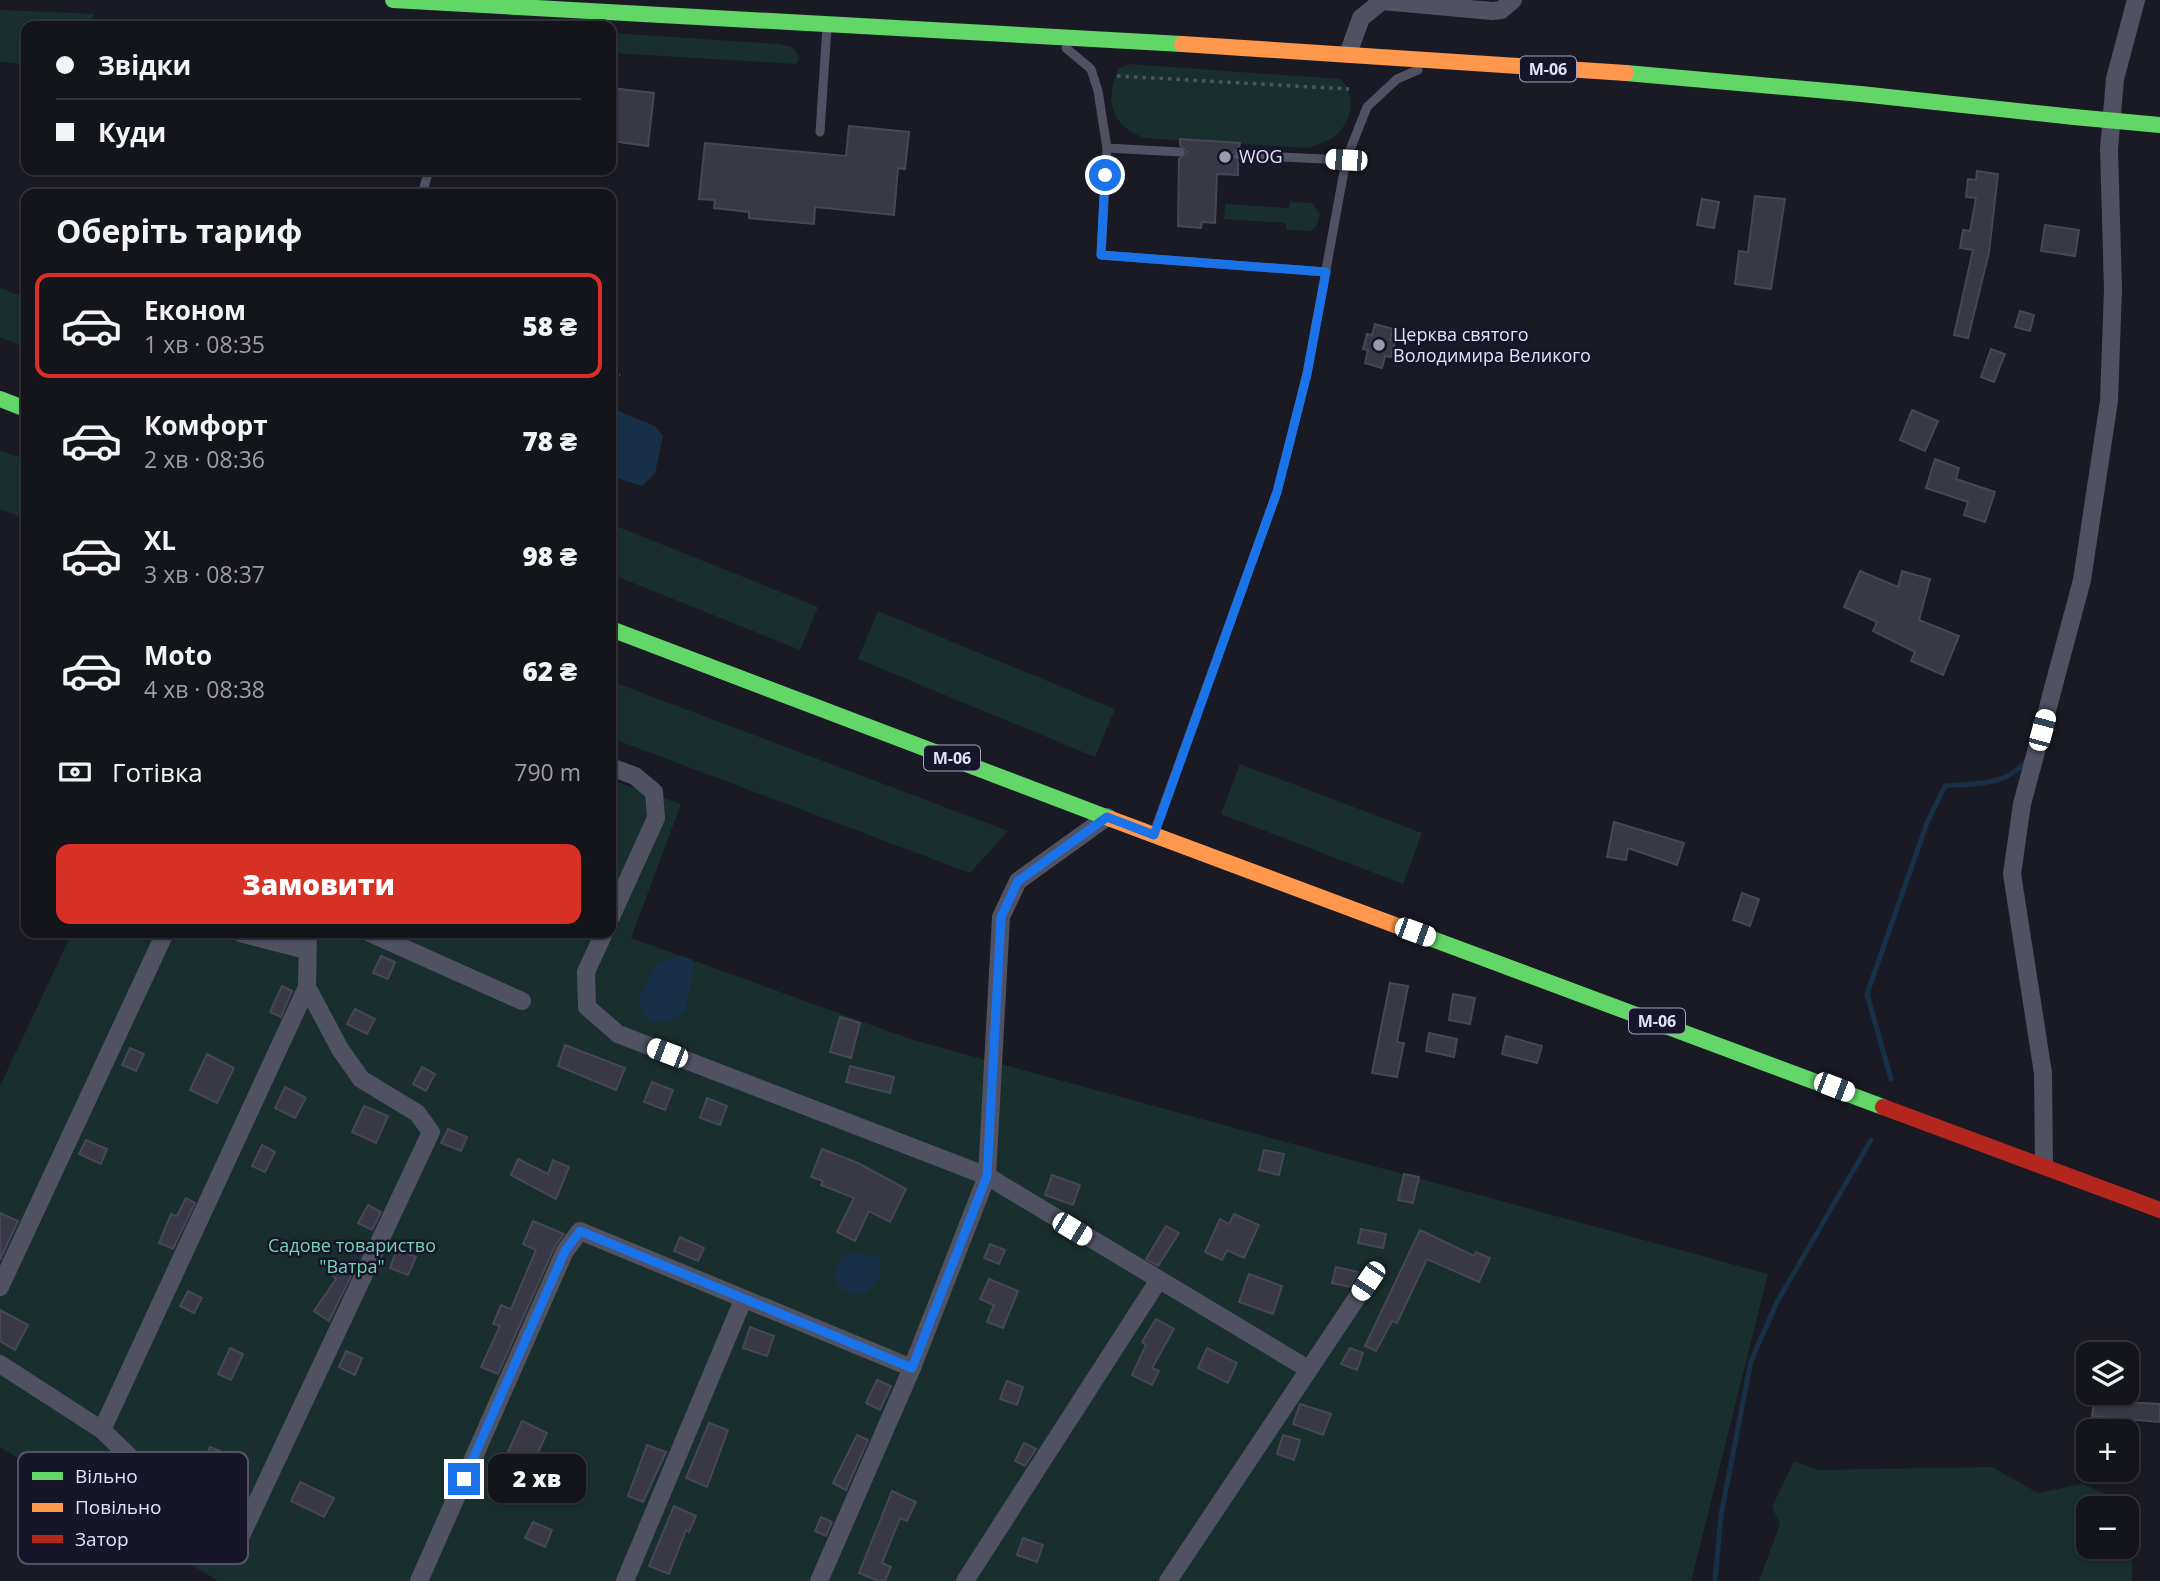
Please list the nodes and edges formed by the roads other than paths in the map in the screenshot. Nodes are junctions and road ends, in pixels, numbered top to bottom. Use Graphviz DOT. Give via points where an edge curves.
graph roads {
  1 [pos="393,0"];
  2 [pos="1513,0"];
  3 [pos="2136,0"];
  4 [pos="581,4"];
  5 [pos="491,6"];
  6 [pos="827,22"];
  7 [pos="1046,35"];
  8 [pos="1348,54"];
  9 [pos="1440,61"];
  10 [pos="2160,125"];
  11 [pos="820,132"];
  12 [pos="1107,148"];
  13 [pos="1180,152"];
  14 [pos="1239,155"];
  15 [pos="1346,160"];
  16 [pos="1326,272"];
  17 [pos="0,399"];
  18 [pos="21,407"];
  19 [pos="616,631"];
  20 [pos="616,769"];
  21 [pos="1107,817"];
  22 [pos="1154,835"];
  23 [pos="616,906"];
  24 [pos="163,938"];
  25 [pos="282,938"];
  26 [pos="381,938"];
  27 [pos="602,938"];
  28 [pos="307,941"];
  29 [pos="307,988"];
  30 [pos="522,1001"];
  31 [pos="2043,1164"];
  32 [pos="987,1176"];
  33 [pos="2160,1210"];
  34 [pos="1158,1281"];
  35 [pos="1368,1281"];
  36 [pos="0,1287"];
  37 [pos="743,1300"];
  38 [pos="0,1364"];
  39 [pos="912,1368"];
  40 [pos="1308,1369"];
  41 [pos="102,1430"];
  42 [pos="125,1452"];
  43 [pos="248,1521"];
  44 [pos="419,1581"];
  45 [pos="625,1581"];
  46 [pos="819,1581"];
  47 [pos="965,1581"];
  48 [pos="1168,1581"];
  1 -- 5 [label="highway, М-06"];
  2 -- 8 [label="street" via="1492,11 1382,1 1361,18"];
  3 -- 31 [label="street" via="2115,79 2109,149 2113,289 2109,401 2082,580 2022,804 2012,874 2043,1073"];
  4 -- 5 [label="highway, М-06"];
  4 -- 6 [label="highway, М-06"];
  6 -- 7 [label="highway, М-06"];
  6 -- 11 [label="lane"];
  7 -- 8 [label="highway, М-06"];
  7 -- 12 [label="lane" via="1079,55 1091,69"];
  8 -- 9 [label="highway, М-06"];
  9 -- 10 [label="highway, М-06, bridge" via="1879,93"];
  9 -- 15 [label="lane" via="1397,79 1367,107"];
  12 -- 13 [label="lane"];
  12 -- 16 [label="lane" via="1101,255"];
  14 -- 15 [label="lane"];
  15 -- 16 [label="lane"];
  16 -- 22 [label="lane" via="1307,374 1277,492"];
  17 -- 18 [label="highway"];
  19 -- 21 [label="highway, М-06"];
  20 -- 23 [label="street" via="635,776 654,792 656,818"];
  21 -- 22 [label="highway, М-06"];
  21 -- 32 [label="street" via="1018,881 1001,917"];
  22 -- 31 [label="highway, М-06"];
  24 -- 36 [label="street"];
  25 -- 28 [label="street"];
  26 -- 30 [label="street"];
  27 -- 32 [label="street" via="586,972 587,1007 618,1034"];
  28 -- 29 [label="street"];
  29 -- 41 [label="street"];
  29 -- 43 [label="street" via="360,1079 417,1112 431,1132"];
  31 -- 33 [label="highway, М-06"];
  32 -- 34 [label="street"];
  32 -- 39 [label="street"];
  34 -- 40 [label="street"];
  34 -- 47 [label="street"];
  35 -- 40 [label="street"];
  37 -- 39 [label="street"];
  37 -- 44 [label="street" via="580,1231 565,1251"];
  37 -- 45 [label="street"];
  38 -- 41 [label="street"];
  39 -- 46 [label="street"];
  40 -- 48 [label="street"];
  41 -- 42 [label="street"];
}
